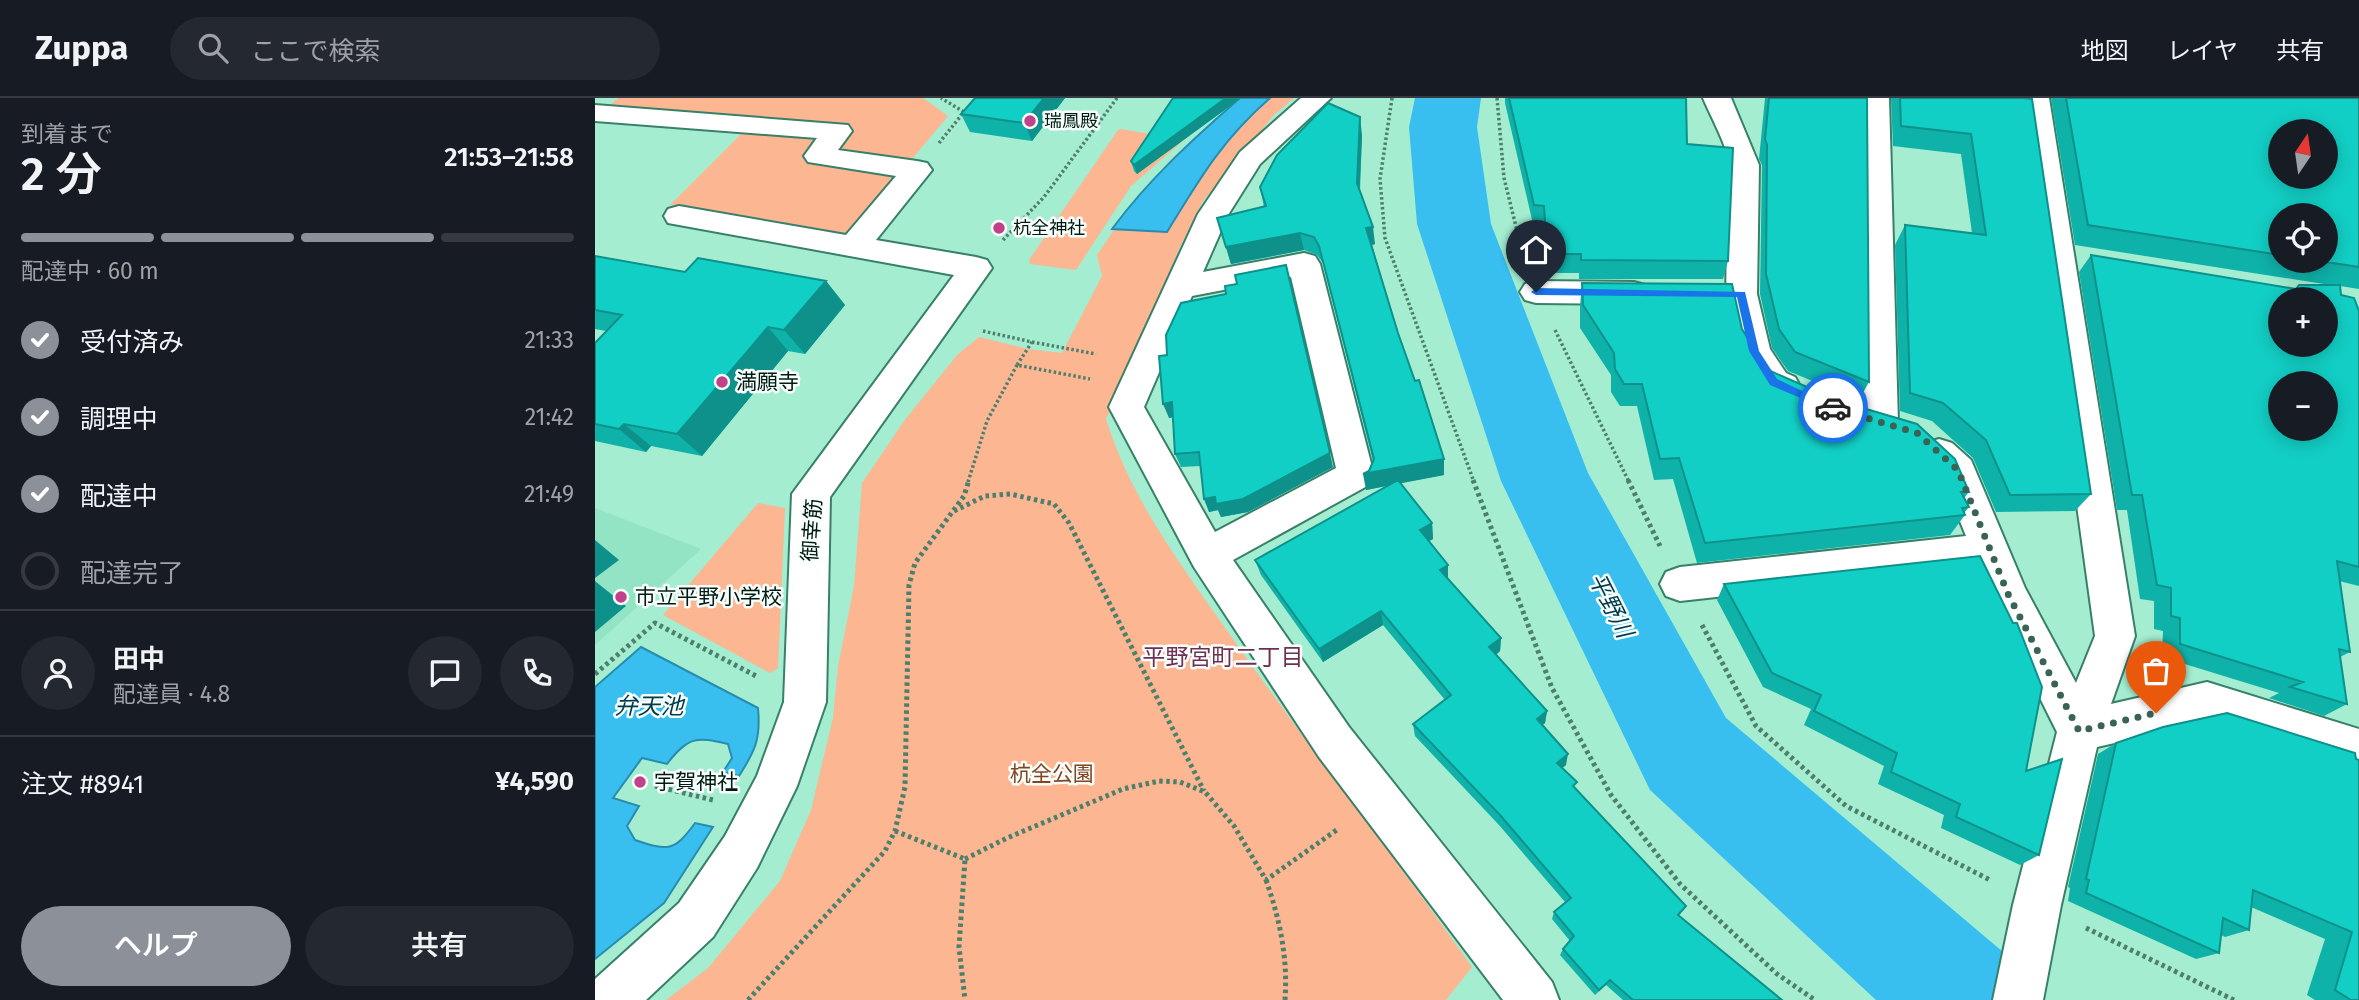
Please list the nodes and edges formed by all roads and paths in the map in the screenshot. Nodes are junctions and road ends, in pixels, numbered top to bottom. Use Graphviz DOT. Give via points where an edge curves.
graph roads {
  1 [pos="941,98"];
  2 [pos="1117,98"];
  3 [pos="1317,98"];
  4 [pos="1392,98"];
  5 [pos="1497,98"];
  6 [pos="1717,98"];
  7 [pos="1875,98"];
  8 [pos="2027,105"];
  9 [pos="595,113"];
  10 [pos="917,170"];
  11 [pos="679,216"];
  12 [pos="853,247"];
  13 [pos="976,268"];
  14 [pos="1180,288"];
  15 [pos="1536,292"];
  16 [pos="1659,293"];
  17 [pos="938,320"];
  18 [pos="1032,342"];
  19 [pos="1096,354"];
  20 [pos="1017,365"];
  21 [pos="1100,380"];
  22 [pos="1807,396"];
  23 [pos="954,511"];
  24 [pos="1990,551"];
  25 [pos="1208,555"];
  26 [pos="1680,584"];
  27 [pos="595,674"];
  28 [pos="805,702"];
  29 [pos="2079,731"];
  30 [pos="2359,750"];
  31 [pos="655,786"];
  32 [pos="1205,792"];
  33 [pos="705,798"];
  34 [pos="1379,801"];
  35 [pos="895,831"];
  36 [pos="965,859"];
  37 [pos="1266,880"];
  38 [pos="2037,905"];
  39 [pos="608,1000"];
  40 [pos="748,1000"];
  41 [pos="965,1000"];
  42 [pos="1285,1000"];
  43 [pos="1534,1000"];
  44 [pos="1815,1000"];
  45 [pos="2018,1000"];
  46 [pos="2234,1000"];
  1 -- 10 [label="path" via="964,112"];
  2 -- 13 [label="path" via="1044,197"];
  3 -- 14 [label="street" via="1250,158 1213,215"];
  4 -- 44 [label="path" via="1380,179 1385,238 1552,688 1611,794 1680,884 1777,974"];
  5 -- 15 [label="path" via="1497,142 1509,211"];
  6 -- 22 [label="street" via="1745,164 1728,294 1774,382"];
  7 -- 24 [label="street" via="1867,419 1917,433 1958,470"];
  8 -- 29 [label="street" via="2070,257 2115,636"];
  9 -- 10 [label="street" via="838,131 818,156"];
  10 -- 12 [label="street"];
  11 -- 12 [label="street"];
  12 -- 13 [label="street"];
  13 -- 17 [label="street, 御幸筋"];
  14 -- 25 [label="street" via="1126,407"];
  14 -- 25 [label="street" via="1304,264 1356,475"];
  15 -- 16 [label="street"];
  15 -- 26 [label="path"];
  17 -- 18 [label="path"];
  17 -- 28 [label="street, 御幸筋" via="811,494"];
  18 -- 19 [label="path"];
  18 -- 20 [label="path"];
  20 -- 21 [label="path"];
  20 -- 23 [label="path" via="987,421 964,496"];
  23 -- 32 [label="path" via="985,496 1010,494 1053,504 1069,523"];
  23 -- 35 [label="path" via="927,543 909,585 905,787"];
  24 -- 26 [label="street"];
  24 -- 29 [label="street"];
  25 -- 34 [label="street"];
  26 -- 38 [label="path" via="1756,726 1846,806"];
  27 -- 28 [label="path" via="655,623"];
  28 -- 39 [label="street, 御幸筋" via="775,786 741,852 696,919"];
  29 -- 30 [label="street" via="2207,702"];
  29 -- 38 [label="street"];
  31 -- 33 [label="path"];
  32 -- 36 [label="path" via="1180,782 1159,781 1123,789"];
  32 -- 37 [label="path" via="1234,826"];
  34 -- 37 [label="path"];
  34 -- 43 [label="street"];
  35 -- 36 [label="path"];
  35 -- 40 [label="path" via="885,850"];
  36 -- 41 [label="path" via="960,947"];
  37 -- 42 [label="path" via="1282,924"];
  38 -- 45 [label="street"];
  38 -- 46 [label="path"];
}
